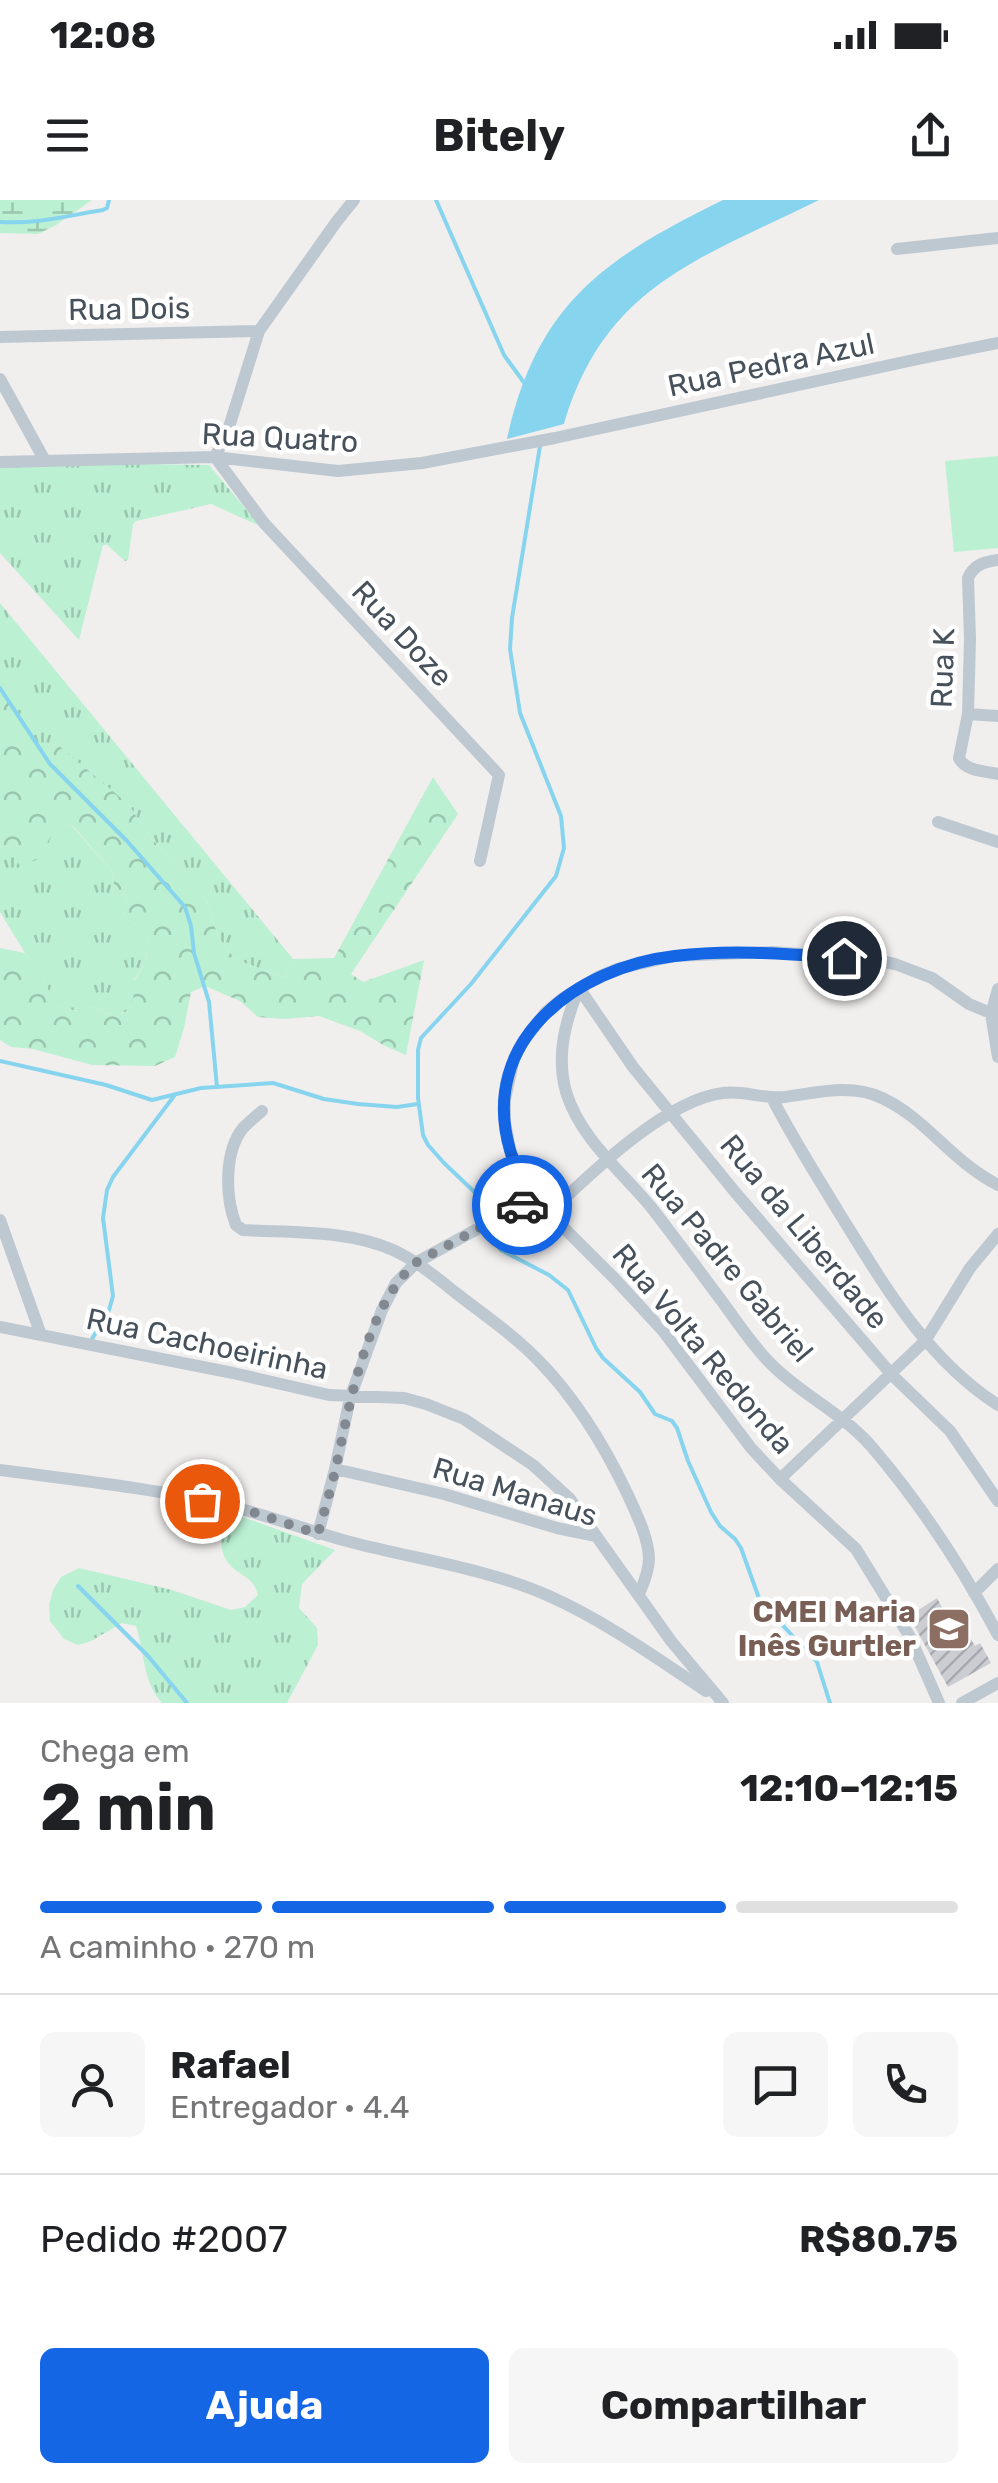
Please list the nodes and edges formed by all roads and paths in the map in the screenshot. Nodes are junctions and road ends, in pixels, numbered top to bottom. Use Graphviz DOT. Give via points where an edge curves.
graph roads {
  1 [pos="354,200"];
  2 [pos="998,238"];
  3 [pos="897,248"];
  4 [pos="259,331"];
  5 [pos="0,336"];
  6 [pos="998,343"];
  7 [pos="0,379"];
  8 [pos="555,438"];
  9 [pos="215,457"];
  10 [pos="45,461"];
  11 [pos="0,462"];
  12 [pos="998,560"];
  13 [pos="968,714"];
  14 [pos="998,716"];
  15 [pos="998,774"];
  16 [pos="938,822"];
  17 [pos="998,842"];
  18 [pos="480,860"];
  19 [pos="579,988"];
  20 [pos="998,989"];
  21 [pos="994,1015"];
  22 [pos="998,1057"];
  23 [pos="772,1098"];
  24 [pos="262,1111"];
  25 [pos="672,1114"];
  26 [pos="608,1159"];
  27 [pos="998,1184"];
  28 [pos="534,1198"];
  29 [pos="548,1214"];
  30 [pos="0,1220"];
  31 [pos="998,1234"];
  32 [pos="417,1262"];
  33 [pos="0,1327"];
  34 [pos="42,1335"];
  35 [pos="924,1341"];
  36 [pos="892,1374"];
  37 [pos="350,1398"];
  38 [pos="998,1405"];
  39 [pos="844,1419"];
  40 [pos="335,1469"];
  41 [pos="0,1470"];
  42 [pos="780,1479"];
  43 [pos="998,1501"];
  44 [pos="318,1534"];
  45 [pos="596,1536"];
  46 [pos="998,1569"];
  47 [pos="974,1593"];
  48 [pos="639,1594"];
  49 [pos="998,1635"];
  50 [pos="998,1683"];
  51 [pos="722,1702"];
  52 [pos="939,1703"];
  53 [pos="962,1703"];
  1 -- 4 [label="street"];
  2 -- 3 [label="street"];
  4 -- 5 [label="street, Rua Dois"];
  4 -- 9 [label="street"];
  6 -- 8 [label="street, Rua Pedra Azul"];
  7 -- 10 [label="street"];
  8 -- 9 [label="street, Rua Quatro" via="338,471"];
  9 -- 10 [label="street, Rua Quatro"];
  9 -- 18 [label="street, Rua Doze" via="264,523 499,776"];
  10 -- 11 [label="street, Rua Quatro"];
  12 -- 13 [label="street, Rua K" via="983,562 968,578"];
  13 -- 14 [label="street"];
  13 -- 15 [label="street, Rua K" via="959,758 970,768"];
  16 -- 17 [label="street"];
  19 -- 21 [label="street, Rua Volta Redonda" via="660,958 772,952 895,964"];
  19 -- 25 [label="street, Rua da Liberdade"];
  19 -- 26 [label="street, Rua Padre Gabriel" via="563,1033 566,1092"];
  19 -- 28 [label="street, Rua Volta Redonda" via="530,1030 509,1075 508,1141"];
  20 -- 21 [label="street"];
  21 -- 22 [label="street"];
  23 -- 25 [label="street" via="722,1093"];
  23 -- 27 [label="street" via="872,1094 909,1114 956,1158"];
  23 -- 35 [label="street"];
  24 -- 32 [label="street" via="233,1146 228,1179 236,1225 341,1236"];
  25 -- 26 [label="street"];
  25 -- 36 [label="street, Rua da Liberdade"];
  26 -- 29 [label="street"];
  26 -- 39 [label="street, Rua Padre Gabriel" via="768,1362"];
  28 -- 29 [label="street, Rua Volta Redonda"];
  28 -- 32 [label="street"];
  29 -- 42 [label="street, Rua Volta Redonda" via="663,1331"];
  30 -- 34 [label="street"];
  31 -- 35 [label="street"];
  32 -- 37 [label="street" via="389,1294"];
  32 -- 48 [label="street" via="538,1361 596,1434 646,1544 648,1569"];
  33 -- 34 [label="street, Rua Cachoeirinha"];
  34 -- 37 [label="street, Rua Cachoeirinha"];
  35 -- 36 [label="street"];
  35 -- 38 [label="street"];
  36 -- 39 [label="street"];
  36 -- 43 [label="street, Rua da Liberdade" via="950,1431"];
  37 -- 40 [label="street"];
  37 -- 45 [label="street, Rua Cachoeirinha" via="404,1398 464,1419 550,1478"];
  39 -- 42 [label="street"];
  39 -- 47 [label="street, Rua Padre Gabriel" via="904,1486"];
  40 -- 44 [label="street"];
  40 -- 45 [label="street, Rua Manaus"];
  41 -- 44 [label="street" via="226,1505"];
  42 -- 52 [label="street, Rua Volta Redonda" via="856,1550 910,1637"];
  44 -- 51 [label="street" via="545,1594"];
  45 -- 48 [label="street, Rua Manaus"];
  46 -- 47 [label="street"];
  47 -- 49 [label="street, Rua Padre Gabriel"];
  48 -- 51 [label="street, Rua Manaus"];
  50 -- 53 [label="street"];
}
